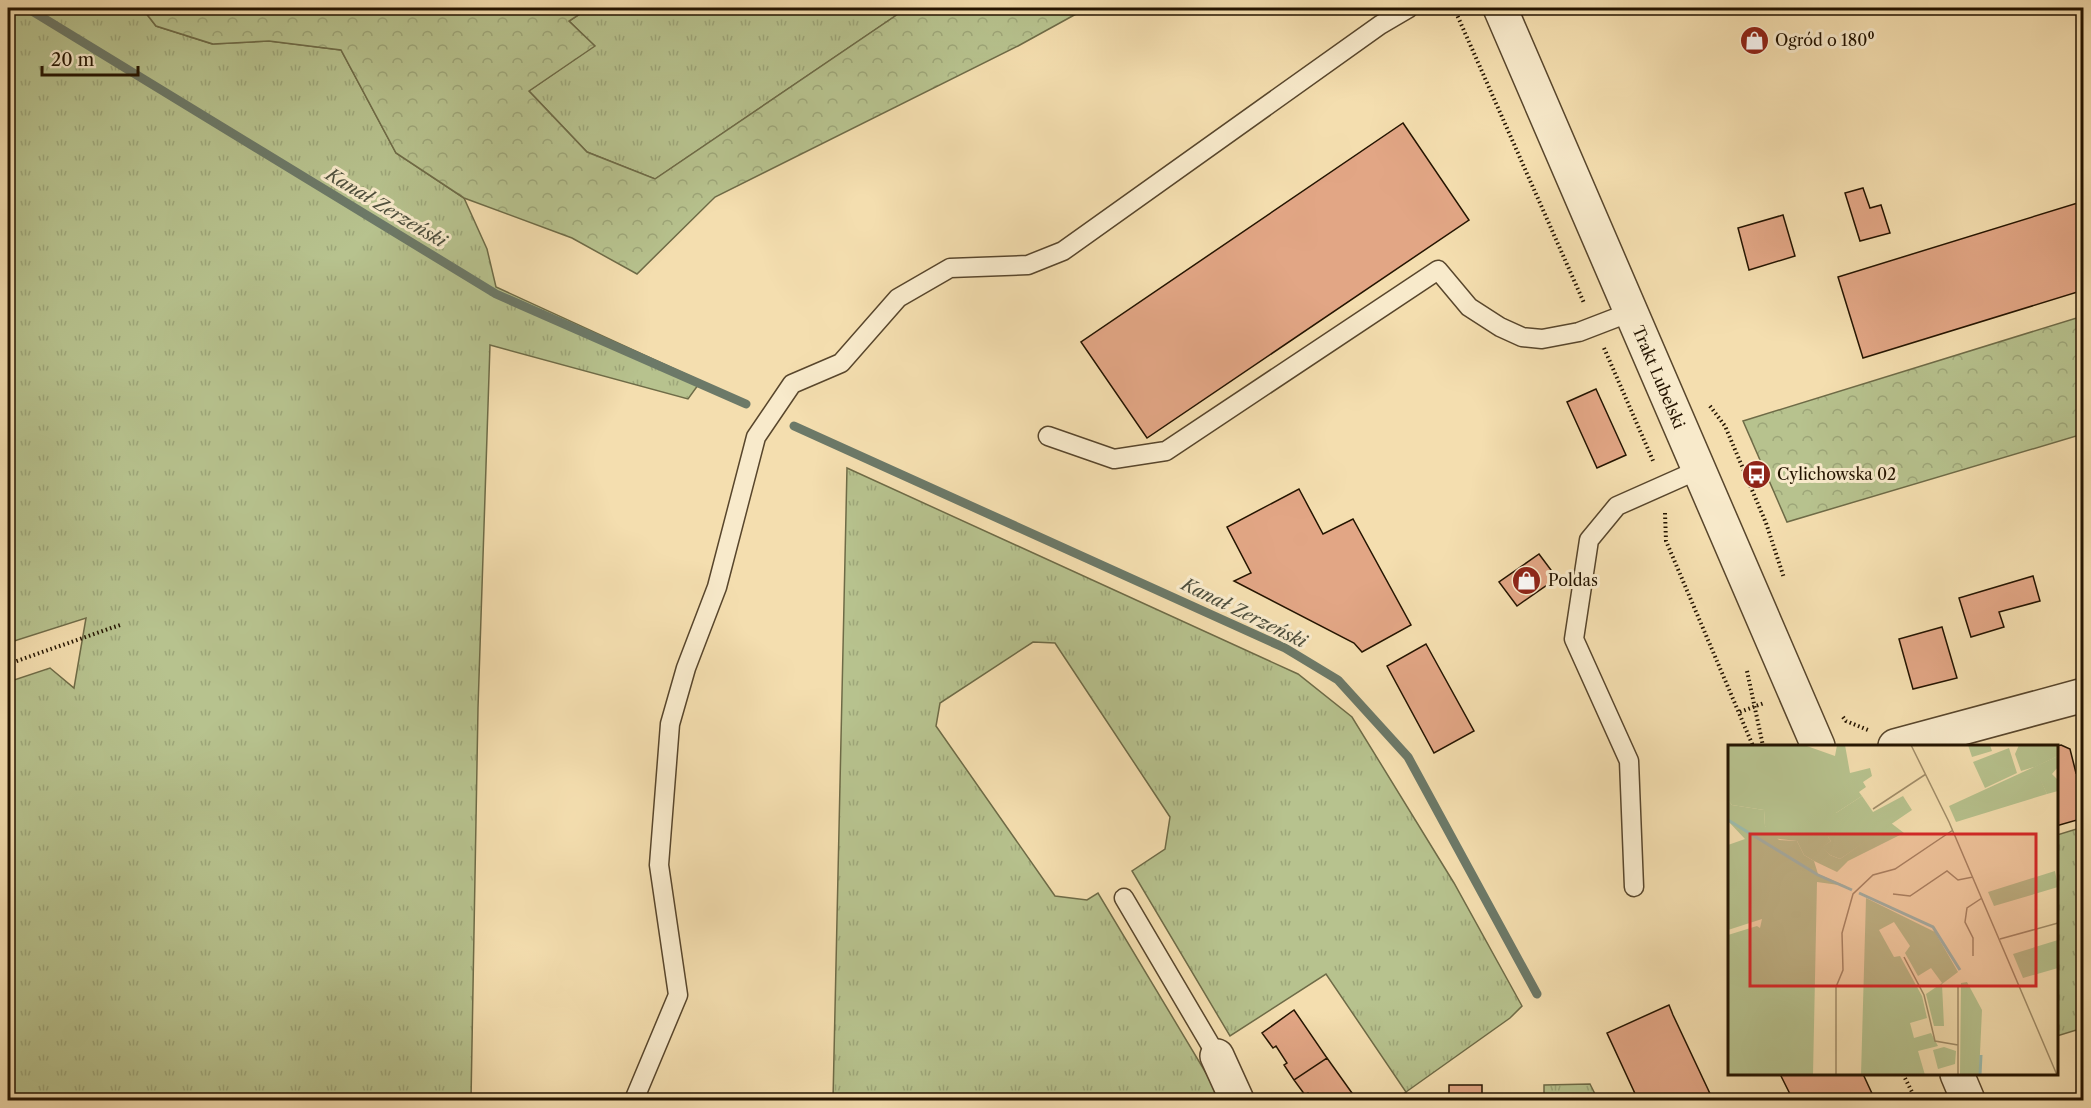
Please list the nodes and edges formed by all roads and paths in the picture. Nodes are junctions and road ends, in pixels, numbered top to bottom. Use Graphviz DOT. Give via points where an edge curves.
graph roads {
  1 [pos="1409,8"];
  2 [pos="1454,8"];
  3 [pos="1500,8"];
  4 [pos="1630,312"];
  5 [pos="1594,326"];
  6 [pos="1048,436"];
  7 [pos="1698,470"];
  8 [pos="1664,485"];
  9 [pos="120,626"];
  10 [pos="8,664"];
  11 [pos="2084,694"];
  12 [pos="1841,714"];
  13 [pos="1752,745"];
  14 [pos="1817,745"];
  15 [pos="1898,745"];
  16 [pos="1902,745"];
  17 [pos="1634,887"];
  18 [pos="1124,898"];
  19 [pos="1217,1056"];
  20 [pos="1903,1075"];
  21 [pos="1957,1075"];
  22 [pos="634,1101"];
  23 [pos="1238,1101"];
  24 [pos="1916,1101"];
  25 [pos="1968,1101"];
  1 -- 22 [label="lane" via="1063,251 1028,266 950,268 898,298 841,363 792,384 756,437 717,587 670,724 659,865 678,995"];
  2 -- 5 [label="path"];
  3 -- 4 [label="street, Trakt Lubelski"];
  4 -- 5 [label="lane"];
  4 -- 7 [label="street, Trakt Lubelski"];
  5 -- 6 [label="lane" via="1542,339 1522,338 1469,307 1438,270 1166,451 1114,459"];
  5 -- 8 [label="path"];
  7 -- 8 [label="lane"];
  7 -- 14 [label="street, Trakt Lubelski"];
  8 -- 13 [label="path" via="1666,541"];
  8 -- 17 [label="lane" via="1617,506 1589,540 1574,639 1629,761"];
  9 -- 10 [label="path"];
  11 -- 16 [label="street"];
  12 -- 15 [label="path" via="1862,729 1895,727"];
  18 -- 19 [label="lane"];
  19 -- 23 [label="street"];
  20 -- 24 [label="path"];
  21 -- 25 [label="street"];
}
